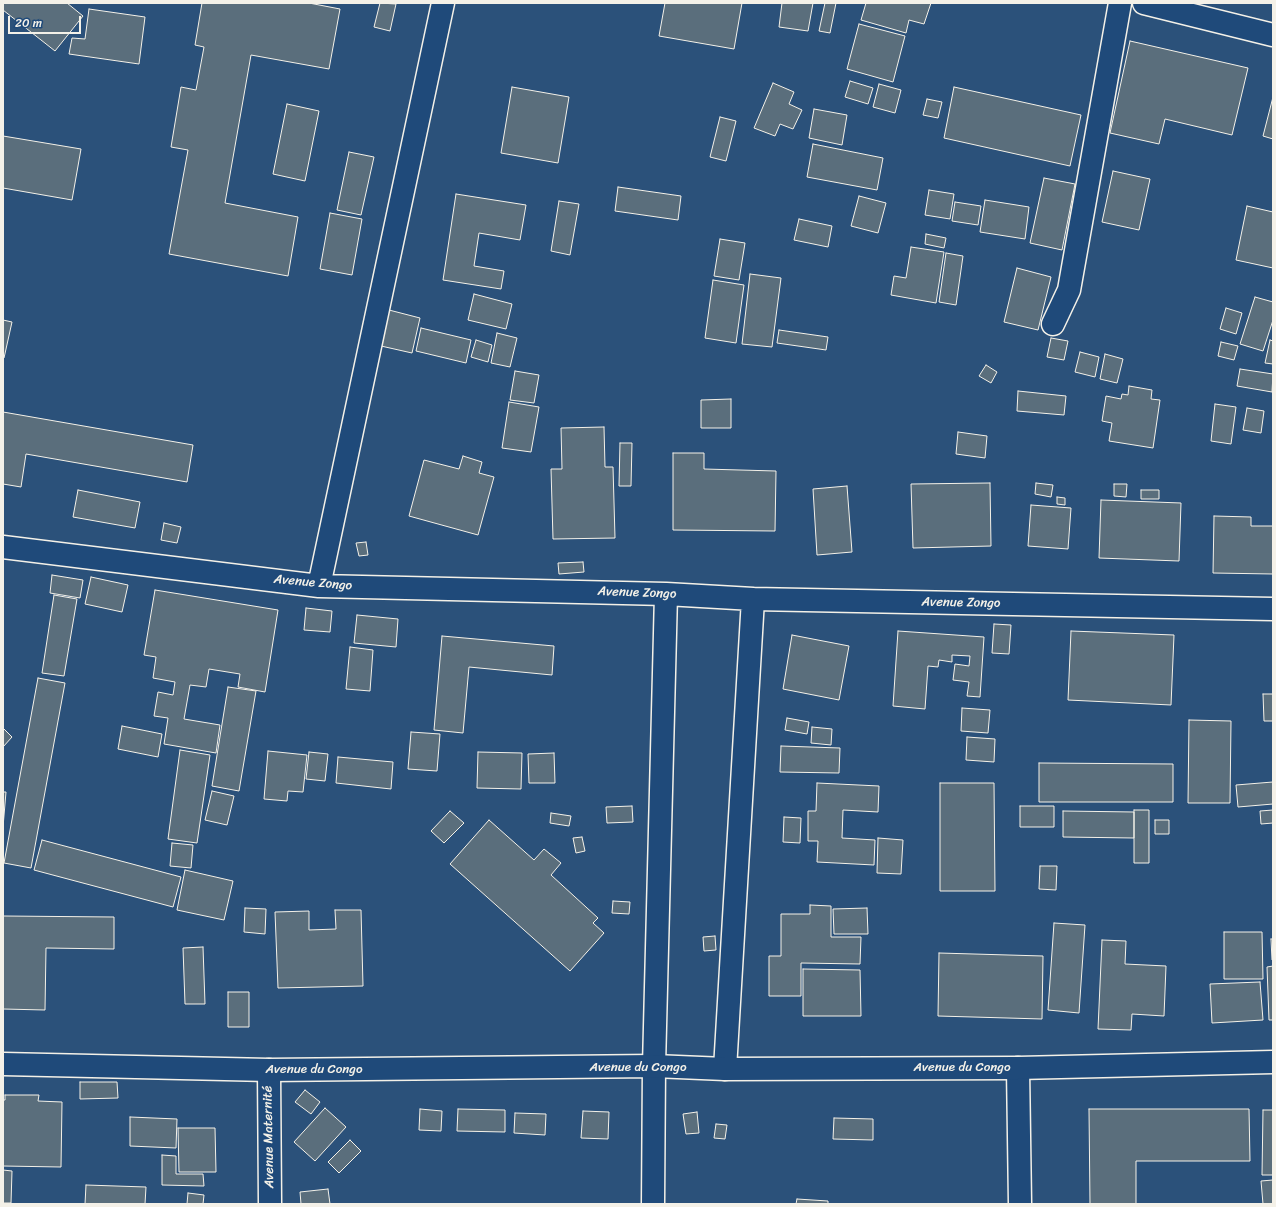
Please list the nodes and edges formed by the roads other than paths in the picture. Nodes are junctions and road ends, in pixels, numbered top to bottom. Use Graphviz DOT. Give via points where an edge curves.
graph roads {
  1 [pos="443,3"];
  2 [pos="1120,3"];
  3 [pos="1144,3"];
  4 [pos="1273,35"];
  5 [pos="1053,324"];
  6 [pos="3,547"];
  7 [pos="319,586"];
  8 [pos="666,594"];
  9 [pos="753,599"];
  10 [pos="1273,609"];
  11 [pos="1273,1062"];
  12 [pos="3,1064"];
  13 [pos="654,1066"];
  14 [pos="1018,1068"];
  15 [pos="725,1069"];
  16 [pos="269,1070"];
  17 [pos="270,1204"];
  18 [pos="653,1204"];
  19 [pos="1020,1204"];
  1 -- 7 [label="street"];
  2 -- 5 [label="street" via="1069,290"];
  3 -- 4 [label="street"];
  6 -- 7 [label="street, Avenue Zongo"];
  7 -- 8 [label="street, Avenue Zongo"];
  8 -- 9 [label="street, Avenue Zongo"];
  8 -- 13 [label="street"];
  9 -- 10 [label="street, Avenue Zongo"];
  9 -- 15 [label="street"];
  11 -- 14 [label="street, Avenue du Congo"];
  12 -- 16 [label="street, Avenue du Congo"];
  13 -- 15 [label="street, Avenue du Congo"];
  13 -- 16 [label="street, Avenue du Congo"];
  13 -- 18 [label="street"];
  14 -- 15 [label="street, Avenue du Congo"];
  14 -- 19 [label="street"];
  16 -- 17 [label="street, Avenue Maternité"];
}
